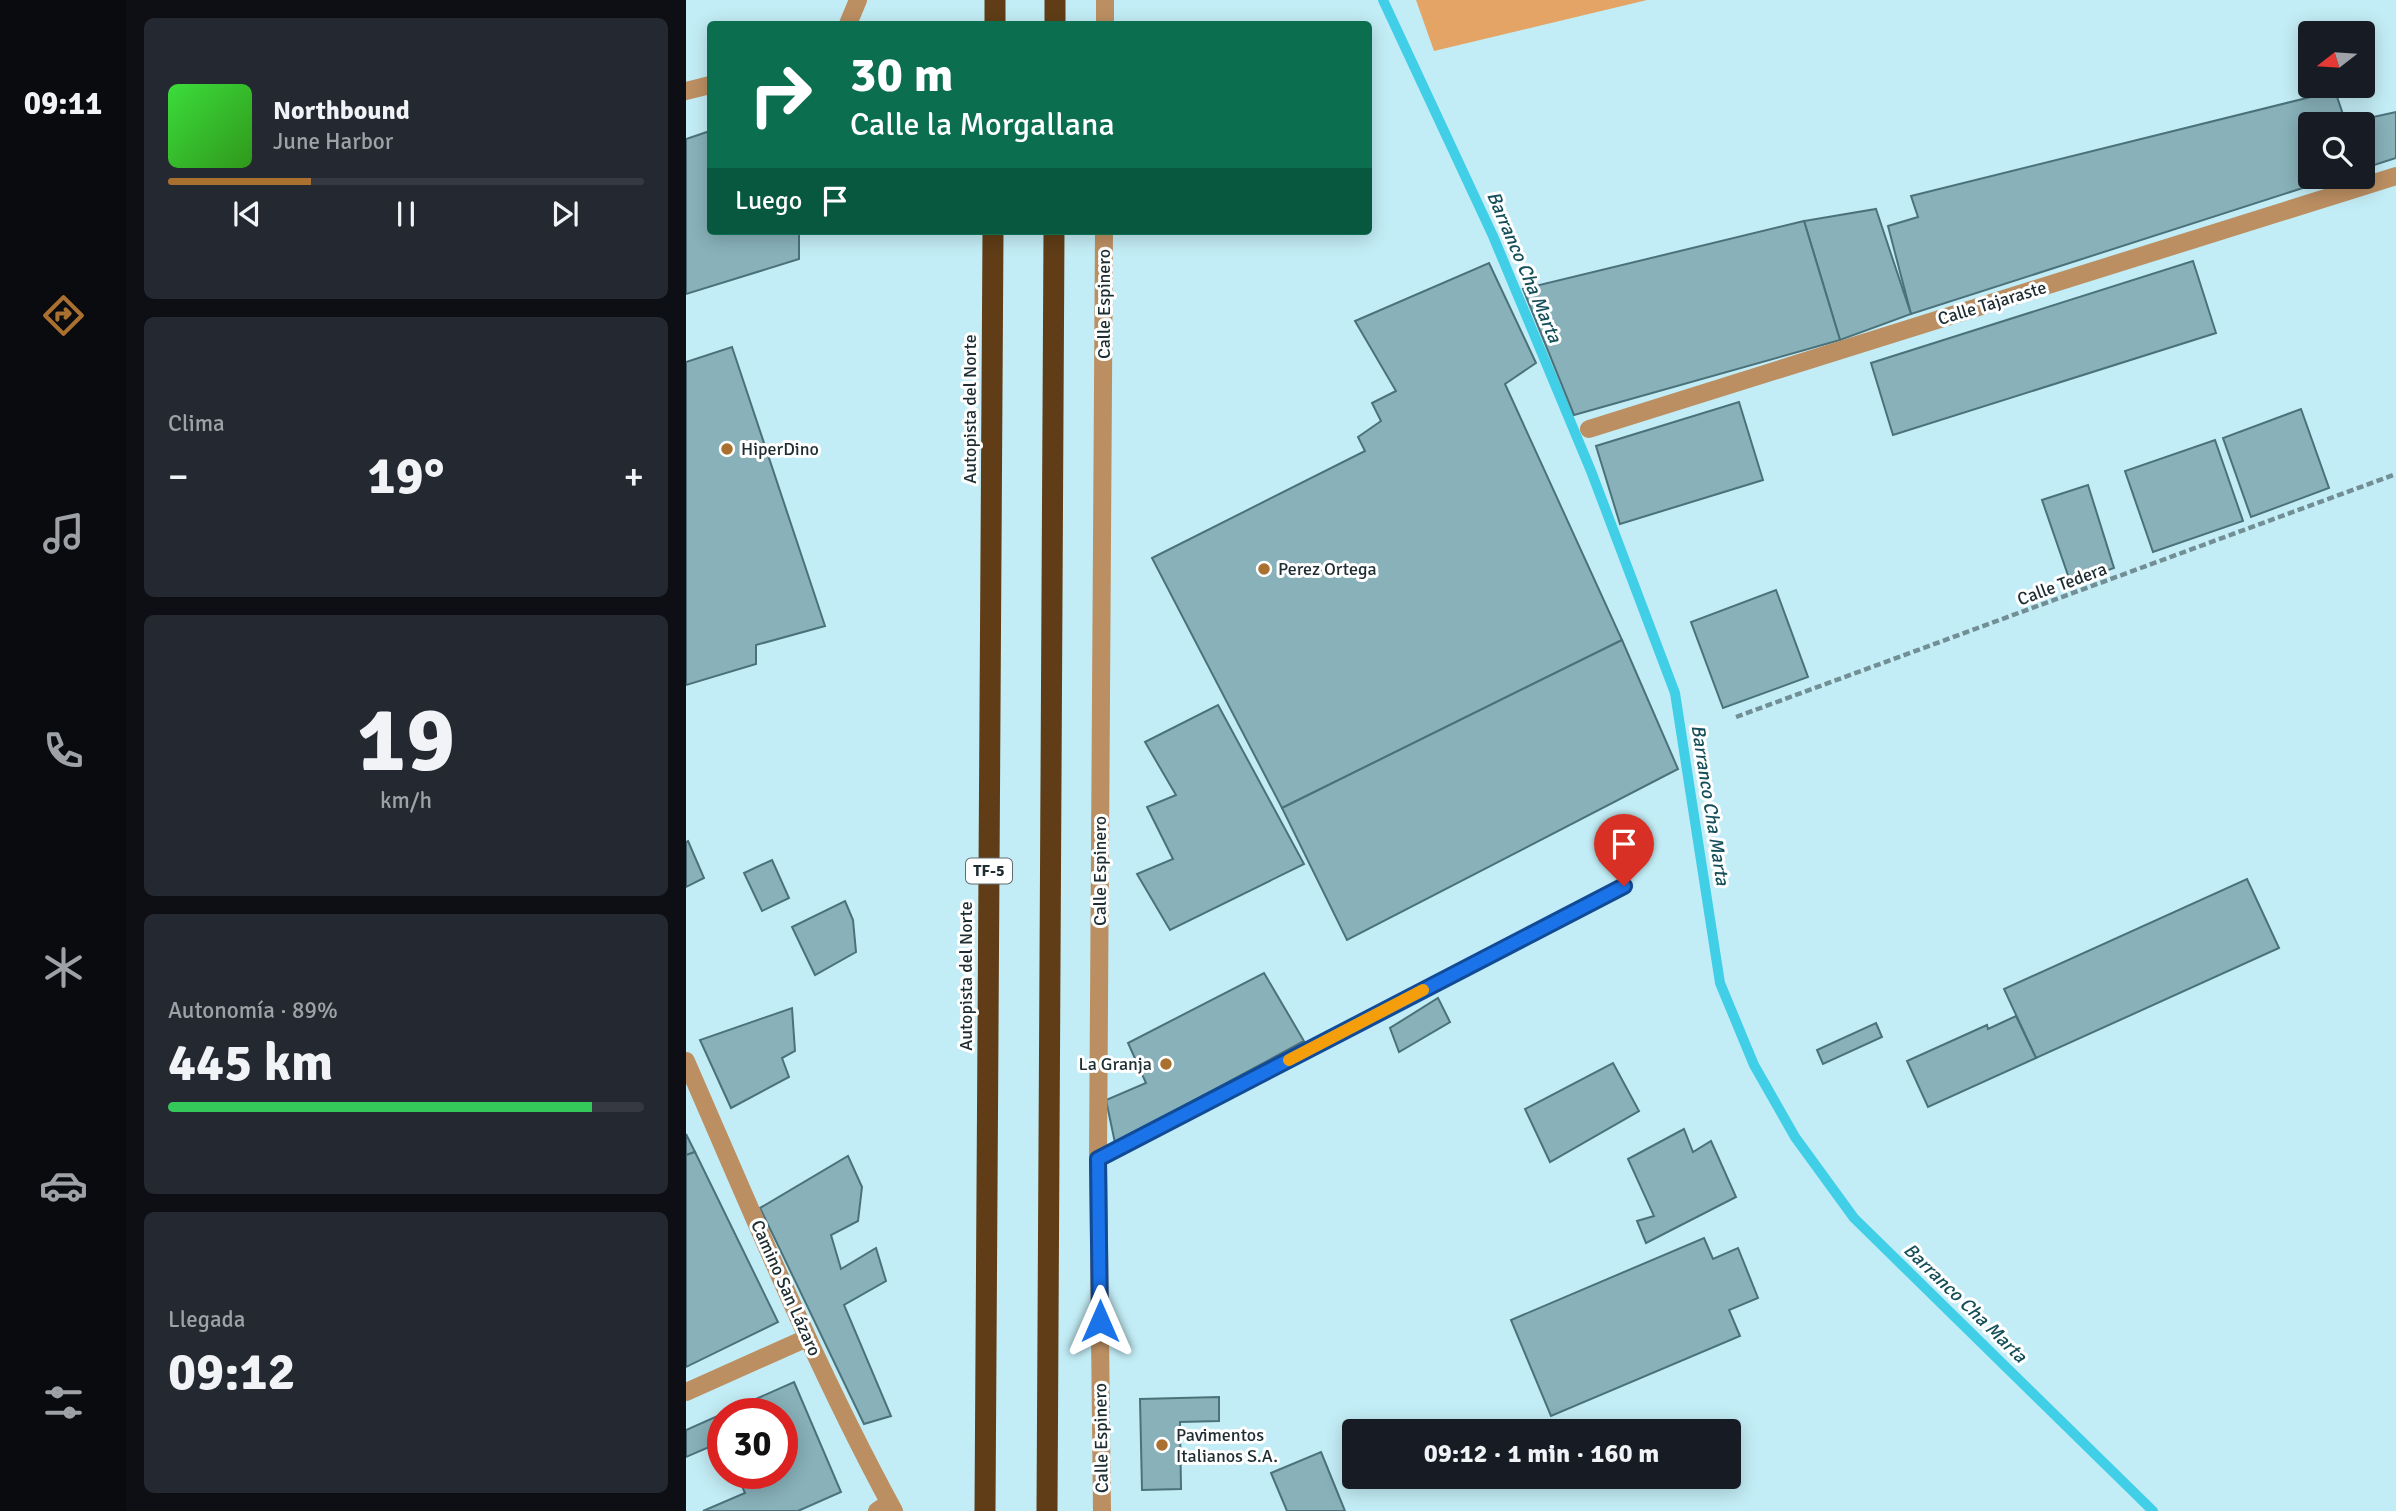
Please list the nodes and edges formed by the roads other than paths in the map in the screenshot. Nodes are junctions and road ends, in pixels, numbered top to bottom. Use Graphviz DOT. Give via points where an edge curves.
graph roads {
  1 [pos="858,0"];
  2 [pos="995,0"];
  3 [pos="1055,0"];
  4 [pos="1105,0"];
  5 [pos="849,21"];
  6 [pos="995,21"];
  7 [pos="1055,21"];
  8 [pos="1105,21"];
  9 [pos="707,86"];
  10 [pos="686,90"];
  11 [pos="2396,176"];
  12 [pos="993,235"];
  13 [pos="1054,235"];
  14 [pos="1104,235"];
  15 [pos="1589,429"];
  16 [pos="1624,886"];
  17 [pos="686,1061"];
  18 [pos="1098,1159"];
  19 [pos="807,1338"];
  20 [pos="686,1392"];
  21 [pos="887,1508"];
  22 [pos="985,1511"];
  23 [pos="1047,1511"];
  24 [pos="1102,1511"];
  1 -- 5 [label="street"];
  2 -- 6 [label="highway"];
  3 -- 7 [label="highway"];
  4 -- 8 [label="street"];
  9 -- 10 [label="street"];
  11 -- 15 [label="street, Calle Tajaraste"];
  12 -- 22 [label="highway, Autopista del Norte / TF-5"];
  13 -- 23 [label="highway"];
  14 -- 18 [label="street, Calle Espinero"];
  16 -- 18 [label="lane"];
  17 -- 19 [label="street, Camino San Lázaro"];
  18 -- 24 [label="street, Calle Espinero"];
  19 -- 20 [label="street"];
  19 -- 21 [label="street, Camino San Lázaro"];
}
